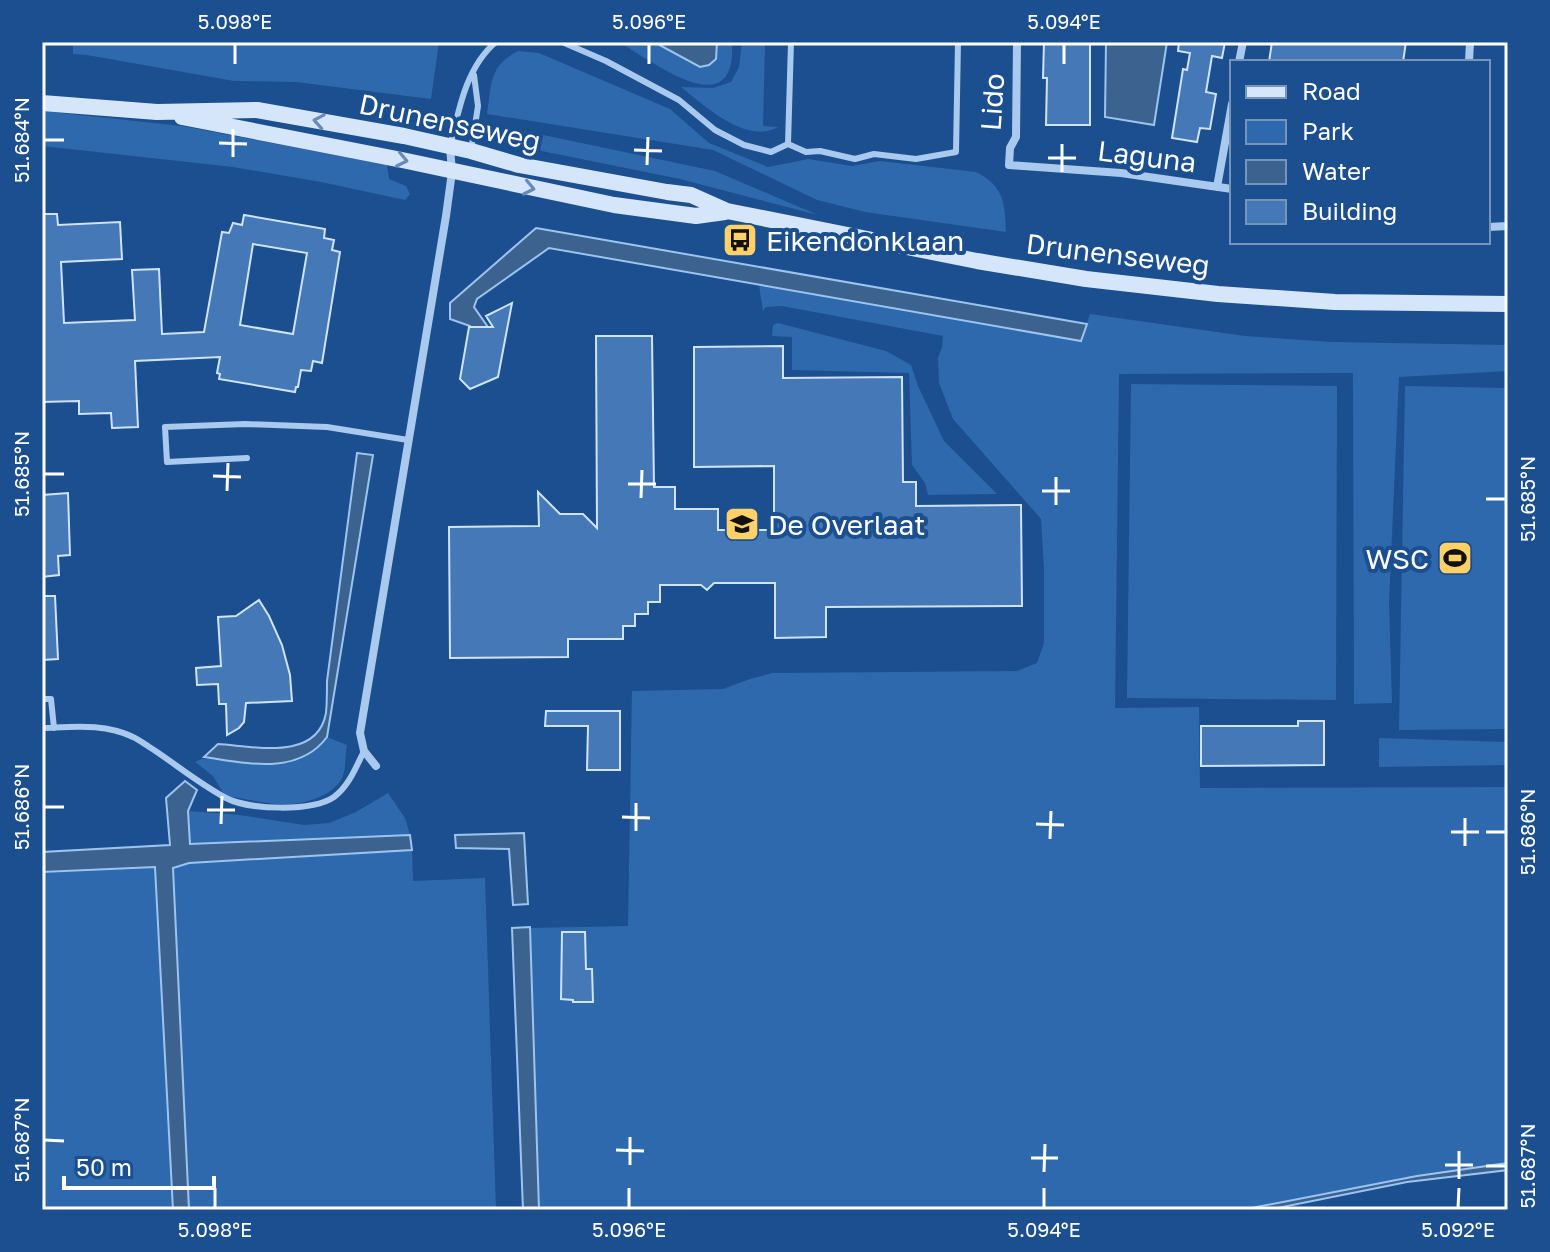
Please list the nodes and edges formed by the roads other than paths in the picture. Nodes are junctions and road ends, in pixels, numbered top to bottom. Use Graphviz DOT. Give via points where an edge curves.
graph roads {
  1 [pos="496,42"];
  2 [pos="562,42"];
  3 [pos="791,42"];
  4 [pos="958,42"];
  5 [pos="1017,42"];
  6 [pos="473,73"];
  7 [pos="42,103"];
  8 [pos="157,112"];
  9 [pos="1230,115"];
  10 [pos="788,144"];
  11 [pos="450,147"];
  12 [pos="471,151"];
  13 [pos="1009,165"];
  14 [pos="452,172"];
  15 [pos="1217,187"];
  16 [pos="1230,189"];
  17 [pos="727,211"];
  18 [pos="1508,304"];
  19 [pos="408,440"];
  20 [pos="247,458"];
  21 [pos="42,699"];
  22 [pos="42,728"];
  23 [pos="54,728"];
  24 [pos="364,751"];
  25 [pos="376,766"];
  1 -- 6 [label="lane"];
  2 -- 10 [label="lane" via="679,100 715,130 744,145 771,152"];
  3 -- 10 [label="lane"];
  4 -- 10 [label="lane" via="956,152 916,159 874,154 855,159"];
  5 -- 13 [label="street, Lido" via="1016,137"];
  6 -- 11 [label="lane"];
  6 -- 12 [label="lane" via="478,106"];
  7 -- 8 [label="street, Drunenseweg"];
  11 -- 8 [label="street, Drunenseweg, one-way" via="257,110"];
  8 -- 14 [label="street, Drunenseweg, one-way"];
  9 -- 15 [label="street"];
  11 -- 12 [label="street, Drunenseweg"];
  11 -- 14 [label="street"];
  12 -- 14 [label="street"];
  12 -- 17 [label="street, Drunenseweg" via="519,165 691,195"];
  13 -- 15 [label="street, Laguna"];
  14 -- 17 [label="street, Drunenseweg, one-way" via="614,205 696,216"];
  14 -- 19 [label="street"];
  15 -- 16 [label="street, Laguna"];
  17 -- 18 [label="street, Drunenseweg" via="1086,279 1335,302"];
  19 -- 20 [label="lane" via="327,427 165,427 167,462"];
  19 -- 24 [label="street" via="360,733"];
  21 -- 23 [label="lane" via="51,699"];
  22 -- 23 [label="lane"];
  23 -- 24 [label="lane" via="100,726 133,737 206,786 250,806 300,807 332,798"];
  24 -- 25 [label="street"];
}
